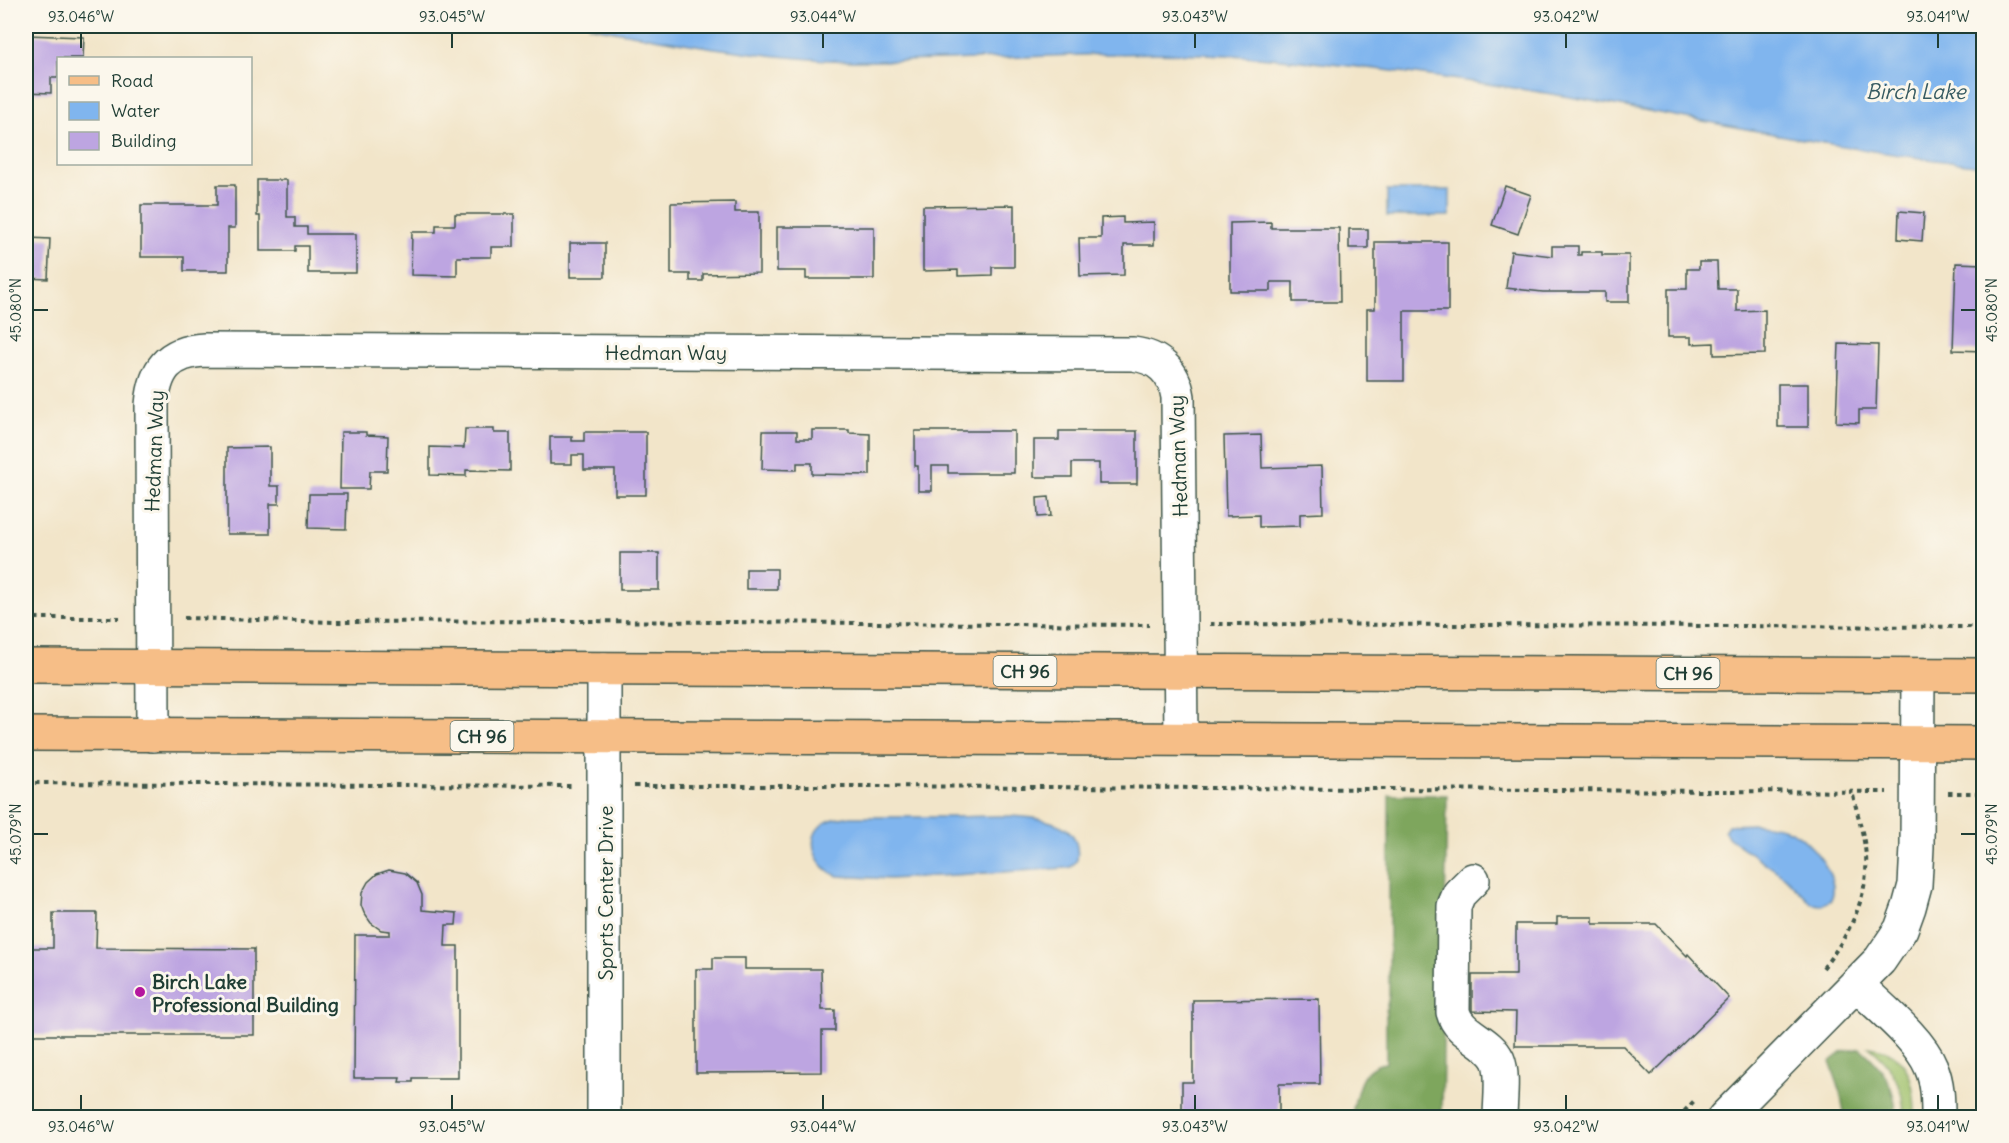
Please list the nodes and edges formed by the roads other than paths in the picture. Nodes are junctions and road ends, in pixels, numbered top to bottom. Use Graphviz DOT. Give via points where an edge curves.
graph roads {
  1 [pos="26,666"];
  2 [pos="153,667"];
  3 [pos="604,669"];
  4 [pos="1181,671"];
  5 [pos="1918,675"];
  6 [pos="1983,675"];
  7 [pos="26,734"];
  8 [pos="153,735"];
  9 [pos="604,737"];
  10 [pos="1181,739"];
  11 [pos="1918,742"];
  12 [pos="1983,743"];
  13 [pos="1473,880"];
  14 [pos="1856,984"];
  15 [pos="604,1118"];
  16 [pos="1500,1118"];
  17 [pos="1724,1118"];
  18 [pos="1938,1118"];
  1 -- 2 [label="main road, CH 96"];
  2 -- 3 [label="main road, CH 96"];
  2 -- 4 [label="street, Hedman Way" via="152,405 160,372 183,354 204,350 1030,353 1148,356 1173,378 1179,404"];
  2 -- 8 [label="street, Hedman Way"];
  3 -- 4 [label="main road, CH 96"];
  3 -- 9 [label="street, Sports Center Drive"];
  4 -- 5 [label="main road, CH 96"];
  4 -- 10 [label="street, Hedman Way"];
  5 -- 6 [label="main road, CH 96"];
  5 -- 11 [label="street"];
  7 -- 8 [label="main road, CH 96"];
  8 -- 9 [label="main road, CH 96"];
  9 -- 10 [label="main road, CH 96"];
  9 -- 15 [label="street, Sports Center Drive"];
  10 -- 11 [label="main road, CH 96"];
  11 -- 12 [label="main road, CH 96"];
  11 -- 14 [label="street" via="1916,873 1912,896 1893,943"];
  13 -- 16 [label="street" via="1459,894 1454,906 1453,1012 1458,1024 1497,1059"];
  14 -- 17 [label="street"];
  14 -- 18 [label="street" via="1928,1060 1937,1083"];
}
